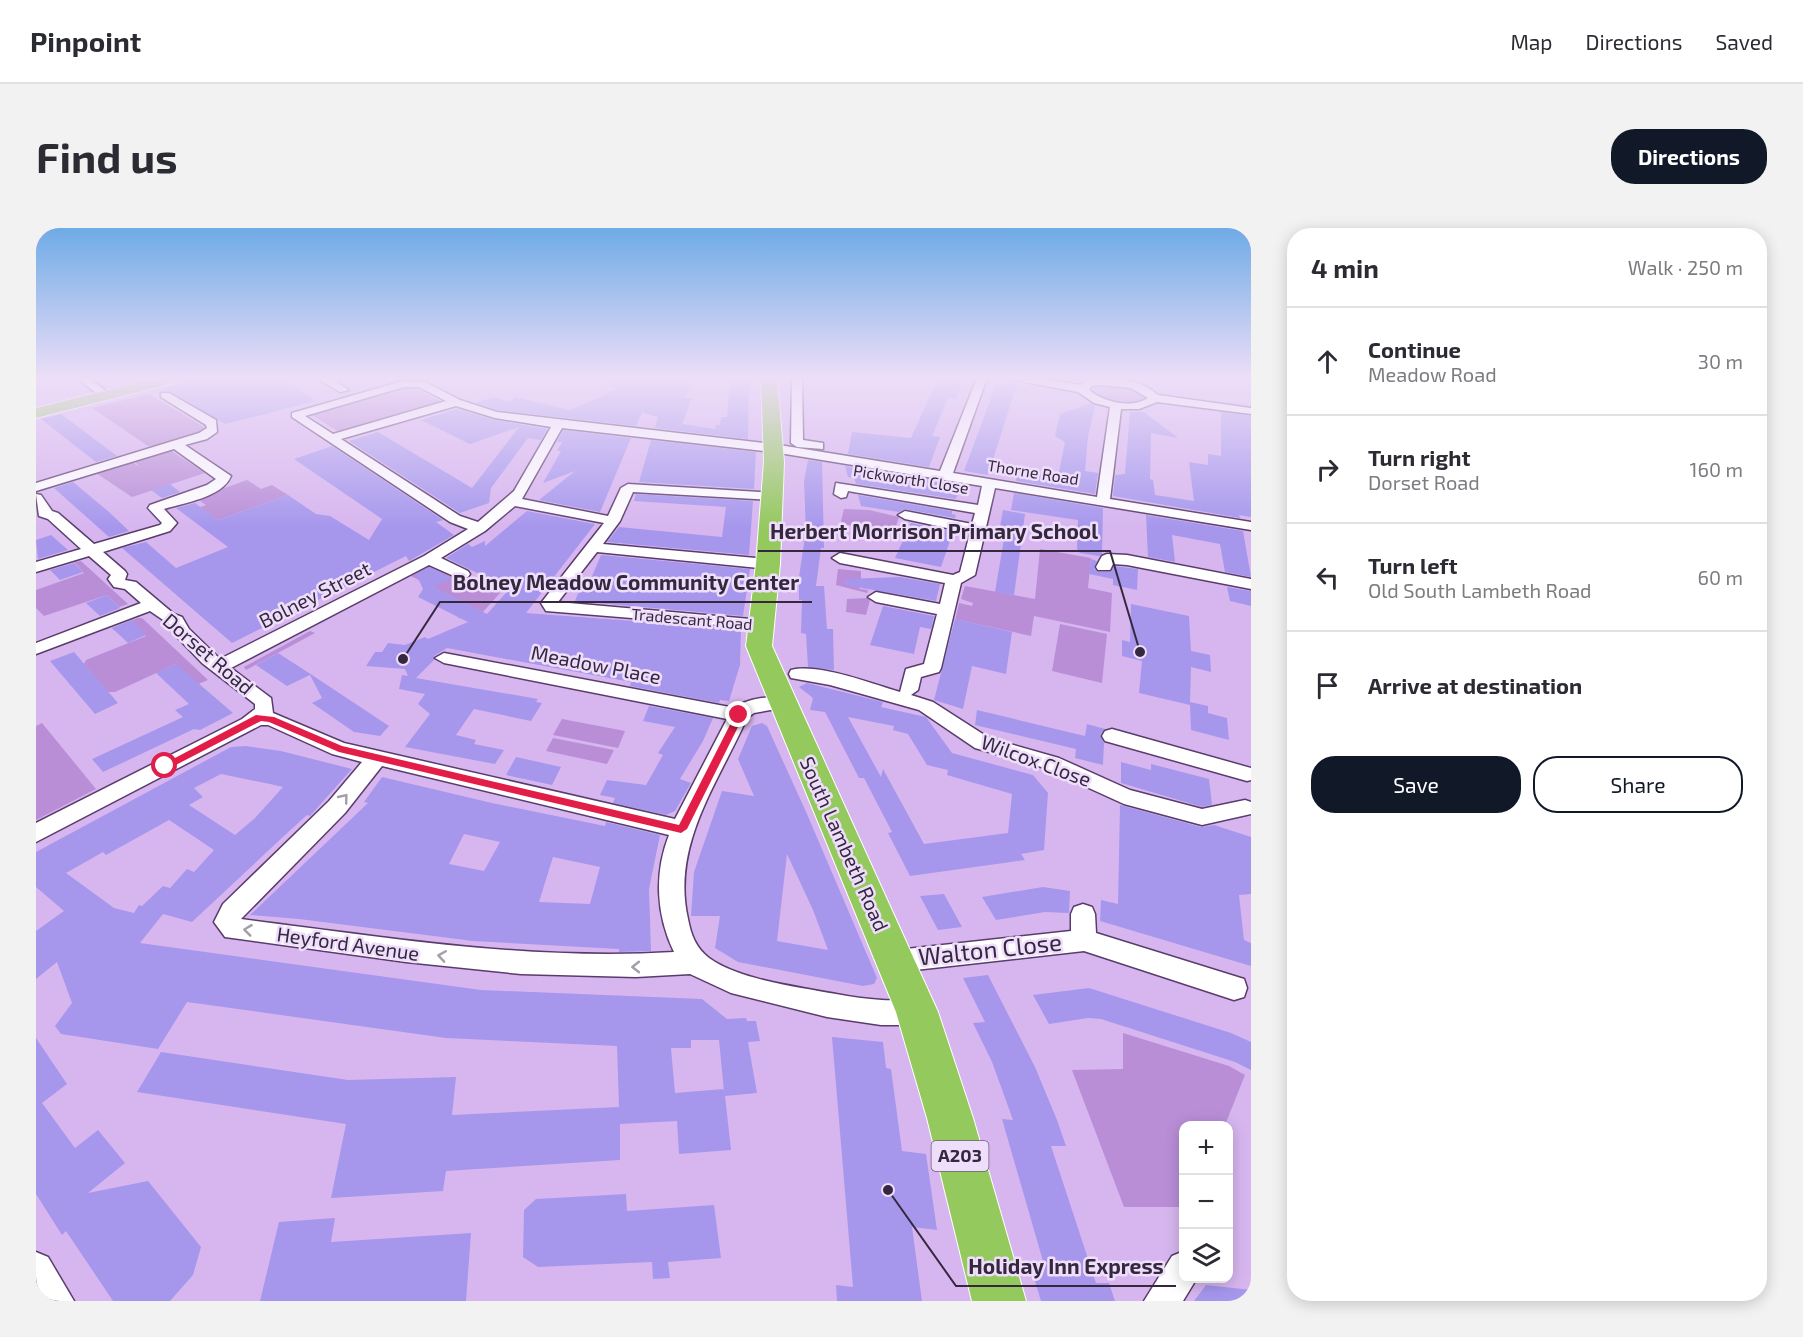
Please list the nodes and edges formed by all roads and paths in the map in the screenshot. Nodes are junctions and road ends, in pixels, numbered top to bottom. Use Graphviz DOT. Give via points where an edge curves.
graph roads {
  1 [pos="213,428"];
  2 [pos="316,428"];
  3 [pos="366,428"];
  4 [pos="556,428"];
  5 [pos="594,428"];
  6 [pos="772,428"];
  7 [pos="797,428"];
  8 [pos="963,428"];
  9 [pos="1113,428"];
  10 [pos="332,438"];
  11 [pos="176,445"];
  12 [pos="773,448"];
  13 [pos="828,457"];
  14 [pos="945,476"];
  15 [pos="990,483"];
  16 [pos="36,487"];
  17 [pos="841,494"];
  18 [pos="773,496"];
  19 [pos="36,498"];
  20 [pos="513,501"];
  21 [pos="1103,501"];
  22 [pos="984,510"];
  23 [pos="905,515"];
  24 [pos="613,521"];
  25 [pos="1251,526"];
  26 [pos="480,528"];
  27 [pos="979,530"];
  28 [pos="591,547"];
  29 [pos="92,550"];
  30 [pos="840,558"];
  31 [pos="429,559"];
  32 [pos="768,564"];
  33 [pos="36,567"];
  34 [pos="1104,567"];
  35 [pos="462,574"];
  36 [pos="954,580"];
  37 [pos="1251,584"];
  38 [pos="876,597"];
  39 [pos="151,604"];
  40 [pos="947,611"];
  41 [pos="762,625"];
  42 [pos="36,650"];
  43 [pos="444,658"];
  44 [pos="219,667"];
  45 [pos="798,674"];
  46 [pos="908,690"];
  47 [pos="781,703"];
  48 [pos="739,715"];
  49 [pos="259,718"];
  50 [pos="1112,736"];
  51 [pos="377,758"];
  52 [pos="1249,766"];
  53 [pos="1248,810"];
  54 [pos="681,829"];
  55 [pos="36,833"];
  56 [pos="1083,914"];
  57 [pos="1084,940"];
  58 [pos="897,961"];
  59 [pos="694,962"];
  60 [pos="1234,988"];
  61 [pos="917,1012"];
  62 [pos="36,1269"];
  63 [pos="1179,1276"];
  64 [pos="56,1301"];
  65 [pos="999,1301"];
  66 [pos="1162,1301"];
  1 -- 11 [label="street"];
  2 -- 10 [label="street, Thorne Road"];
  3 -- 10 [label="street"];
  4 -- 20 [label="street"];
  5 -- 12 [label="street, Thorne Road"];
  6 -- 12 [label="highway, South Lambeth Road / A203"];
  7 -- 13 [label="street" via="797,443 833,447"];
  8 -- 14 [label="street"];
  9 -- 21 [label="street"];
  10 -- 26 [label="street" via="455,519"];
  11 -- 16 [label="street"];
  11 -- 29 [label="street" via="224,476 222,481 154,508 170,523 165,528"];
  12 -- 13 [label="street, Thorne Road"];
  12 -- 18 [label="highway, South Lambeth Road / A203"];
  13 -- 14 [label="street, Thorne Road"];
  14 -- 15 [label="street, Thorne Road"];
  15 -- 21 [label="street, Thorne Road"];
  15 -- 22 [label="street"];
  17 -- 22 [label="street, Pickworth Close" via="841,486 864,488"];
  18 -- 24 [label="street, Tradescant Road" via="628,488"];
  18 -- 32 [label="highway, South Lambeth Road / A203"];
  19 -- 29 [label="street, Dorset Road" via="45,508 44,513 53,516"];
  20 -- 24 [label="street"];
  20 -- 26 [label="street, Bolney Street"];
  21 -- 25 [label="street, Thorne Road"];
  22 -- 27 [label="street"];
  23 -- 27 [label="street"];
  24 -- 28 [label="street, Tradescant Road"];
  26 -- 31 [label="street, Bolney Street"];
  27 -- 36 [label="street" via="967,575"];
  28 -- 32 [label="street"];
  28 -- 41 [label="street, Tradescant Road" via="549,605"];
  29 -- 33 [label="street"];
  29 -- 39 [label="street, Dorset Road" via="119,574 118,582 130,585"];
  30 -- 36 [label="street"];
  31 -- 35 [label="street"];
  31 -- 44 [label="street, Bolney Street"];
  32 -- 41 [label="highway, South Lambeth Road / A203"];
  34 -- 37 [label="street" via="1107,559 1127,560"];
  36 -- 40 [label="street"];
  38 -- 40 [label="street"];
  39 -- 42 [label="street"];
  39 -- 44 [label="street, Dorset Road" via="176,621 182,632"];
  40 -- 46 [label="street" via="932,668 913,673"];
  41 -- 47 [label="highway, South Lambeth Road / A203" via="759,646"];
  43 -- 48 [label="street, Meadow Place"];
  44 -- 49 [label="street, Dorset Road" via="264,702"];
  45 -- 53 [label="street, Wilcox Close" via="832,679 926,706 981,744 1052,762 1124,796 1202,817"];
  47 -- 48 [label="street" via="748,707"];
  47 -- 58 [label="highway, South Lambeth Road / A203"];
  48 -- 54 [label="street"];
  49 -- 51 [label="street, Dorset Road" via="271,719 331,746"];
  49 -- 55 [label="street"];
  50 -- 52 [label="street"];
  51 -- 54 [label="street, Dorset Road"];
  59 -- 51 [label="street, Heyford Avenue, one-way" via="655,967 587,967 453,958 234,929 227,922 232,911 337,807"];
  52 -- 53 [label="street" via="1243,798"];
  54 -- 59 [label="street" via="671,872 670,897 686,951"];
  56 -- 57 [label="street, Walton Close"];
  57 -- 58 [label="street, Walton Close"];
  57 -- 60 [label="street, Walton Close"];
  58 -- 61 [label="highway, South Lambeth Road / A203"];
  59 -- 61 [label="street" via="736,983 835,1006 901,1014"];
  61 -- 65 [label="highway, South Lambeth Road / A203"];
  62 -- 64 [label="street"];
  63 -- 66 [label="street"];
}
